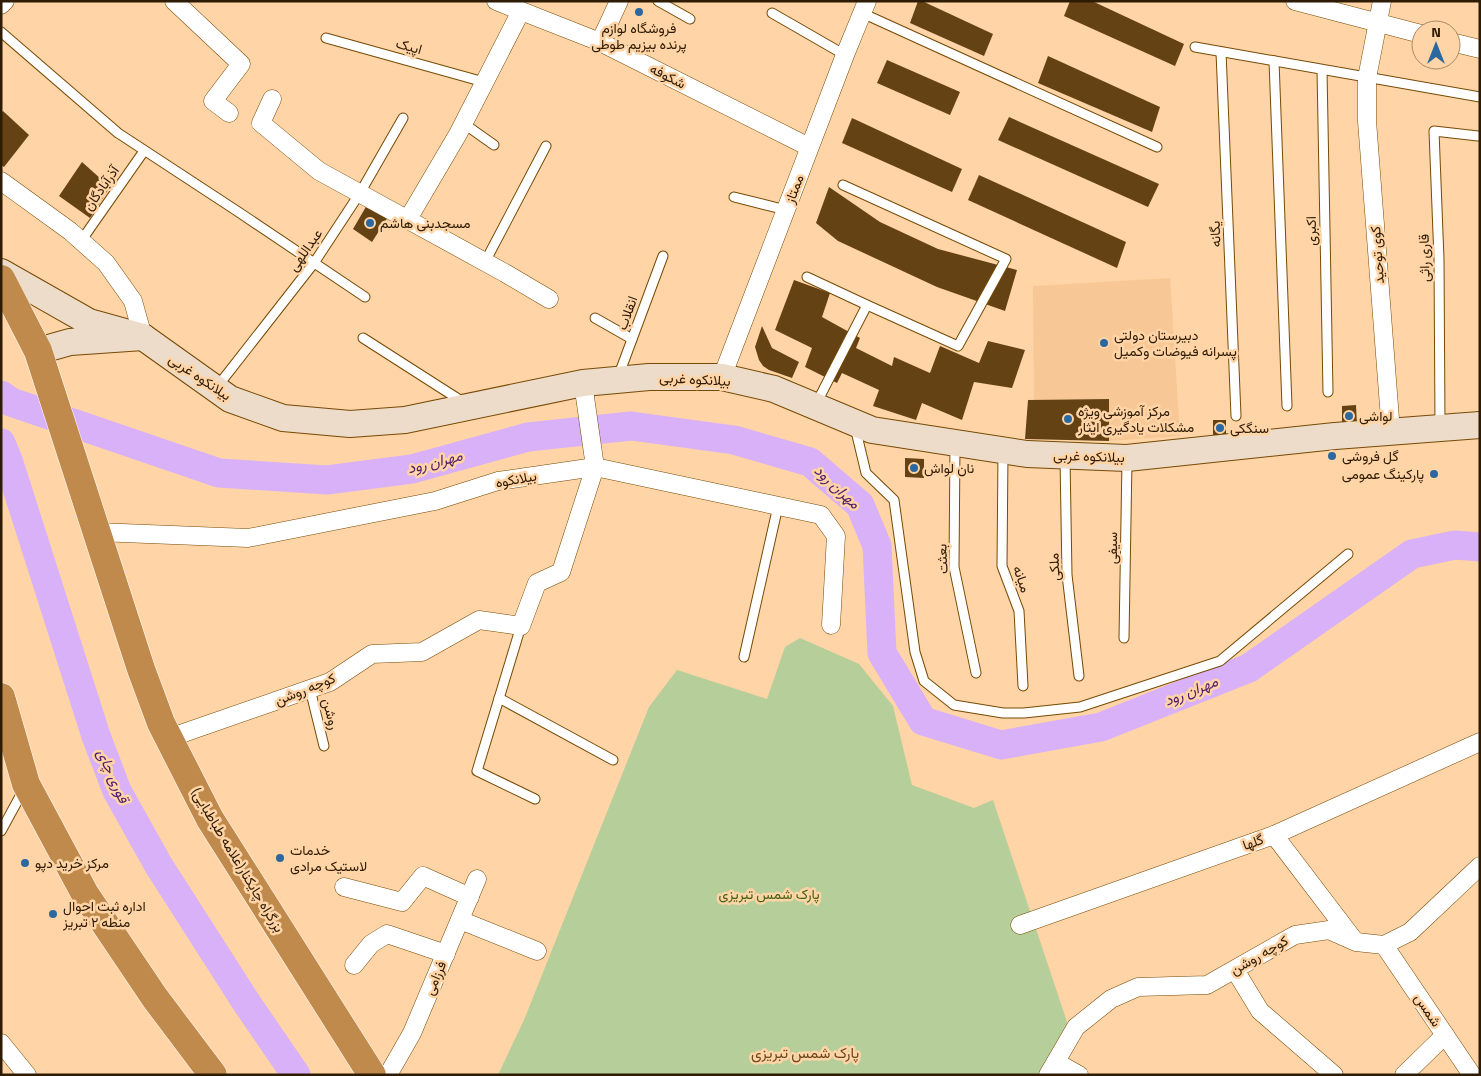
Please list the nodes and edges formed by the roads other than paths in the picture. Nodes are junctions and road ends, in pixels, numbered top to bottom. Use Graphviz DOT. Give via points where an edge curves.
graph roads {
  1 [pos="5,1"];
  2 [pos="174,1"];
  3 [pos="496,1"];
  4 [pos="619,1"];
  5 [pos="658,1"];
  6 [pos="1295,1"];
  7 [pos="1382,1"];
  8 [pos="1,5"];
  9 [pos="864,7"];
  10 [pos="521,11"];
  11 [pos="772,14"];
  12 [pos="690,19"];
  13 [pos="1377,22"];
  14 [pos="1411,31"];
  15 [pos="1,32"];
  16 [pos="326,38"];
  17 [pos="600,42"];
  18 [pos="1461,44"];
  19 [pos="1195,47"];
  20 [pos="1480,49"];
  21 [pos="1221,52"];
  22 [pos="845,55"];
  23 [pos="1274,61"];
  24 [pos="1322,70"];
  25 [pos="1367,78"];
  26 [pos="484,82"];
  27 [pos="1480,96"];
  28 [pos="272,99"];
  29 [pos="229,114"];
  30 [pos="403,118"];
  31 [pos="463,123"];
  32 [pos="1478,136"];
  33 [pos="494,144"];
  34 [pos="546,146"];
  35 [pos="1158,147"];
  36 [pos="809,148"];
  37 [pos="144,151"];
  38 [pos="1,181"];
  39 [pos="843,185"];
  40 [pos="360,193"];
  41 [pos="734,198"];
  42 [pos="786,210"];
  43 [pos="408,219"];
  44 [pos="81,241"];
  45 [pos="663,256"];
  46 [pos="485,262"];
  47 [pos="314,263"];
  48 [pos="1,272"];
  49 [pos="807,277"];
  50 [pos="1,280"];
  51 [pos="365,297"];
  52 [pos="549,299"];
  53 [pos="867,305"];
  54 [pos="595,318"];
  55 [pos="144,337"];
  56 [pos="363,338"];
  57 [pos="632,339"];
  58 [pos="38,352"];
  59 [pos="722,377"];
  60 [pos="617,380"];
  61 [pos="583,383"];
  62 [pos="216,389"];
  63 [pos="1328,392"];
  64 [pos="469,406"];
  65 [pos="815,406"];
  66 [pos="1287,406"];
  67 [pos="1236,416"];
  68 [pos="854,422"];
  69 [pos="1480,425"];
  70 [pos="1440,428"];
  71 [pos="1391,432"];
  72 [pos="955,442"];
  73 [pos="1003,450"];
  74 [pos="1064,455"];
  75 [pos="1127,458"];
  76 [pos="595,468"];
  77 [pos="778,506"];
  78 [pos="97,532"];
  79 [pos="1348,554"];
  80 [pos="831,625"];
  81 [pos="521,626"];
  82 [pos="1124,638"];
  83 [pos="744,657"];
  84 [pos="976,673"];
  85 [pos="1080,676"];
  86 [pos="1023,686"];
  87 [pos="310,689"];
  88 [pos="1,697"];
  89 [pos="499,698"];
  90 [pos="169,738"];
  91 [pos="1480,742"];
  92 [pos="324,746"];
  93 [pos="613,760"];
  94 [pos="26,784"];
  95 [pos="535,799"];
  96 [pos="1,831"];
  97 [pos="1274,835"];
  98 [pos="1480,866"];
  99 [pos="477,880"];
  100 [pos="344,887"];
  101 [pos="470,897"];
  102 [pos="460,920"];
  103 [pos="1020,926"];
  104 [pos="1356,942"];
  105 [pos="1384,945"];
  106 [pos="537,951"];
  107 [pos="446,954"];
  108 [pos="354,965"];
  109 [pos="1235,970"];
  110 [pos="1445,1035"];
  111 [pos="1,1043"];
  112 [pos="1052,1068"];
  113 [pos="28,1075"];
  114 [pos="213,1075"];
  115 [pos="372,1075"];
  116 [pos="388,1075"];
  117 [pos="1079,1075"];
  118 [pos="1334,1075"];
  119 [pos="1404,1075"];
  120 [pos="1472,1075"];
  1 -- 8 [label="street"];
  2 -- 29 [label="street" via="241,64 213,101"];
  3 -- 10 [label="street, شکوفه"];
  4 -- 17 [label="street"];
  5 -- 12 [label="lane"];
  6 -- 13 [label="street"];
  7 -- 13 [label="street, کوی توحید"];
  9 -- 22 [label="street, ممتاز"];
  9 -- 35 [label="lane"];
  10 -- 17 [label="street, شکوفه"];
  10 -- 26 [label="street"];
  11 -- 22 [label="lane"];
  13 -- 14 [label="street"];
  13 -- 25 [label="street, کوی توحید"];
  15 -- 37 [label="lane" via="118,133"];
  16 -- 26 [label="lane, اپیک"];
  17 -- 36 [label="street, شکوفه"];
  18 -- 20 [label="street"];
  19 -- 21 [label="lane"];
  21 -- 23 [label="lane"];
  21 -- 67 [label="lane, یگانه"];
  22 -- 36 [label="street, ممتاز"];
  23 -- 24 [label="lane"];
  23 -- 66 [label="lane"];
  24 -- 25 [label="lane"];
  24 -- 63 [label="lane, اکبری"];
  25 -- 27 [label="lane"];
  25 -- 71 [label="street, کوی توحید" via="1367,121"];
  26 -- 31 [label="street"];
  28 -- 40 [label="street" via="261,123 319,171"];
  30 -- 40 [label="lane, عبداللهی"];
  31 -- 33 [label="lane"];
  31 -- 43 [label="street"];
  32 -- 70 [label="lane, قاری راثی" via="1434,131"];
  34 -- 46 [label="lane"];
  36 -- 42 [label="street, ممتاز"];
  37 -- 44 [label="lane, آذرآبادگان"];
  37 -- 47 [label="lane"];
  38 -- 44 [label="street"];
  39 -- 53 [label="lane" via="1006,259 958,346"];
  40 -- 43 [label="street"];
  40 -- 47 [label="lane, عبداللهی"];
  41 -- 42 [label="lane"];
  42 -- 59 [label="street, ممتاز"];
  43 -- 46 [label="street"];
  44 -- 55 [label="street" via="106,263 132,301"];
  45 -- 57 [label="lane, انقلاب"];
  46 -- 52 [label="street"];
  47 -- 51 [label="lane"];
  47 -- 62 [label="lane, عبداللهی"];
  48 -- 55 [label="street" via="89,322"];
  49 -- 53 [label="lane"];
  50 -- 58 [label="highway, بزرگراه چایکنار(علامه طباطبایی)"];
  53 -- 65 [label="lane"];
  54 -- 57 [label="lane"];
  55 -- 58 [label="street" via="70,342"];
  55 -- 62 [label="street, بیلانکوه غربی"];
  56 -- 64 [label="lane"];
  57 -- 60 [label="lane, انقلاب"];
  58 -- 78 [label="highway, بزرگراه چایکنار(علامه طباطبایی)"];
  59 -- 60 [label="street, بیلانکوه غربی"];
  59 -- 65 [label="street, بیلانکوه غربی" via="774,389"];
  60 -- 61 [label="street, بیلانکوه غربی"];
  61 -- 64 [label="street, بیلانکوه غربی"];
  61 -- 76 [label="street"];
  62 -- 64 [label="street, بیلانکوه غربی" via="230,399 283,418 350,424 405,420"];
  65 -- 68 [label="street, بیلانکوه غربی"];
  68 -- 72 [label="street, بیلانکوه غربی" via="872,430"];
  68 -- 79 [label="lane" via="866,473 894,500 915,652 924,681 954,705 1003,714 1080,707 1220,661"];
  69 -- 70 [label="street, بیلانکوه غربی"];
  70 -- 71 [label="street, بیلانکوه غربی"];
  71 -- 75 [label="street, بیلانکوه غربی"];
  72 -- 73 [label="street, بیلانکوه غربی"];
  72 -- 84 [label="lane, بعثت" via="954,567"];
  73 -- 74 [label="street, بیلانکوه غربی"];
  73 -- 86 [label="lane, میانه" via="1002,566 1019,611"];
  74 -- 75 [label="street, بیلانکوه غربی"];
  74 -- 85 [label="lane, ملکی" via="1067,575"];
  75 -- 82 [label="lane, سیفی"];
  76 -- 77 [label="street, بیلانکوه"];
  76 -- 78 [label="street, بیلانکوه" via="498,481 436,501 248,538"];
  76 -- 81 [label="street" via="561,572 537,583"];
  77 -- 80 [label="street, بیلانکوه" via="821,515 836,536"];
  77 -- 83 [label="lane"];
  78 -- 90 [label="highway, بزرگراه چایکنار(علامه طباطبایی)" via="141,669"];
  81 -- 87 [label="street, کوچه روشن" via="479,620 422,652 372,654 330,682"];
  81 -- 89 [label="lane"];
  87 -- 90 [label="street, کوچه روشن"];
  87 -- 92 [label="lane, روشن"];
  88 -- 94 [label="highway"];
  89 -- 93 [label="lane"];
  89 -- 95 [label="lane" via="477,771"];
  90 -- 115 [label="highway, بزرگراه چایکنار(علامه طباطبایی)" via="210,818"];
  91 -- 97 [label="street, گلها"];
  94 -- 96 [label="lane"];
  94 -- 114 [label="highway" via="85,894 155,998"];
  97 -- 103 [label="street, گلها"];
  97 -- 104 [label="street"];
  98 -- 105 [label="street" via="1410,932"];
  99 -- 101 [label="street, فرزامی"];
  100 -- 101 [label="street" via="402,902 423,876"];
  101 -- 102 [label="street, فرزامی"];
  102 -- 106 [label="street"];
  102 -- 107 [label="street, فرزامی"];
  104 -- 105 [label="street, کوچه روشن"];
  104 -- 109 [label="street, کوچه روشن" via="1329,930 1295,935"];
  105 -- 110 [label="street, شمس"];
  107 -- 108 [label="street" via="386,934 370,944"];
  107 -- 116 [label="street, فرزامی" via="412,1033"];
  109 -- 112 [label="street, کوچه روشن" via="1207,985 1138,987 1112,999 1076,1027"];
  109 -- 118 [label="street" via="1260,1011"];
  110 -- 119 [label="street"];
  110 -- 120 [label="street, شمس"];
  111 -- 113 [label="street"];
  112 -- 117 [label="street"];
}
